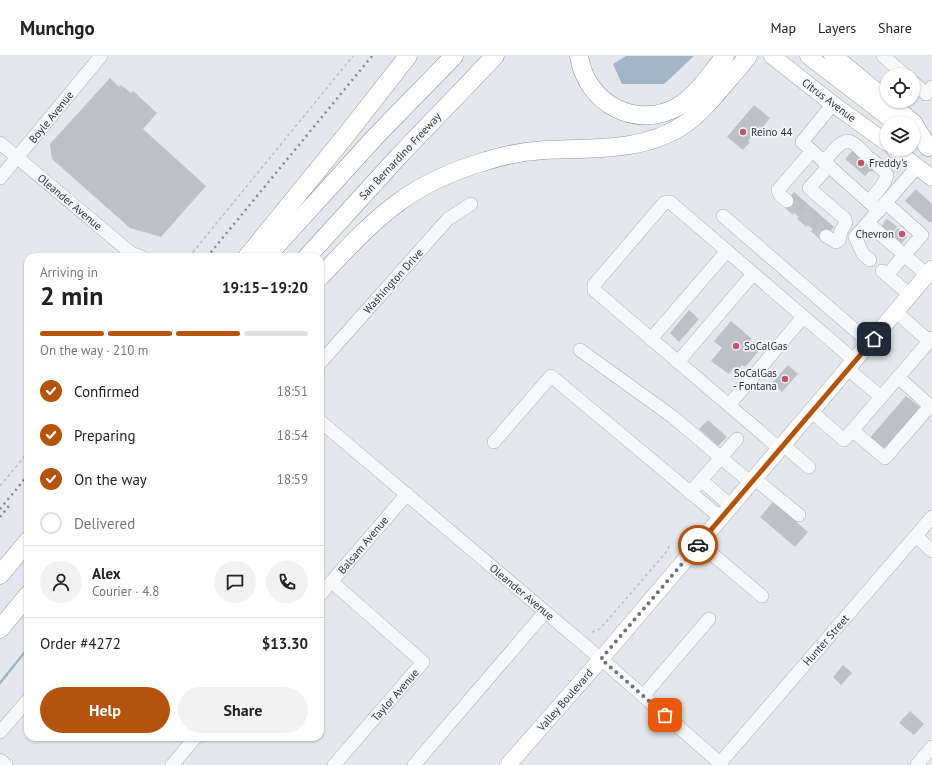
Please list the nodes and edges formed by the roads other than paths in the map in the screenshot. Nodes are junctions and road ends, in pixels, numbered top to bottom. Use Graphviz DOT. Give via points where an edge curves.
graph roads {
  1 [pos="101,56"];
  2 [pos="408,56"];
  3 [pos="454,56"];
  4 [pos="495,56"];
  5 [pos="579,56"];
  6 [pos="725,56"];
  7 [pos="748,56"];
  8 [pos="772,56"];
  9 [pos="808,56"];
  10 [pos="833,56"];
  11 [pos="883,56"];
  12 [pos="897,68"];
  13 [pos="932,87"];
  14 [pos="920,88"];
  15 [pos="880,95"];
  16 [pos="833,104"];
  17 [pos="895,108"];
  18 [pos="886,116"];
  19 [pos="905,116"];
  20 [pos="920,134"];
  21 [pos="880,138"];
  22 [pos="920,141"];
  23 [pos="0,143"];
  24 [pos="930,149"];
  25 [pos="812,151"];
  26 [pos="904,156"];
  27 [pos="17,158"];
  28 [pos="826,164"];
  29 [pos="918,166"];
  30 [pos="0,178"];
  31 [pos="932,178"];
  32 [pos="787,201"];
  33 [pos="869,202"];
  34 [pos="471,204"];
  35 [pos="882,207"];
  36 [pos="723,216"];
  37 [pos="868,222"];
  38 [pos="826,236"];
  39 [pos="727,251"];
  40 [pos="131,253"];
  41 [pos="250,253"];
  42 [pos="270,253"];
  43 [pos="311,253"];
  44 [pos="904,255"];
  45 [pos="870,260"];
  46 [pos="930,272"];
  47 [pos="324,273"];
  48 [pos="753,274"];
  49 [pos="910,295"];
  50 [pos="896,312"];
  51 [pos="803,317"];
  52 [pos="651,339"];
  53 [pos="931,340"];
  54 [pos="870,344"];
  55 [pos="580,350"];
  56 [pos="324,358"];
  57 [pos="678,362"];
  58 [pos="851,365"];
  59 [pos="898,377"];
  60 [pos="881,397"];
  61 [pos="729,405"];
  62 [pos="812,412"];
  63 [pos="324,424"];
  64 [pos="852,430"];
  65 [pos="737,440"];
  66 [pos="494,442"];
  67 [pos="782,447"];
  68 [pos="721,458"];
  69 [pos="809,467"];
  70 [pos="701,480"];
  71 [pos="753,481"];
  72 [pos="690,493"];
  73 [pos="407,494"];
  74 [pos="726,512"];
  75 [pos="799,515"];
  76 [pos="932,518"];
  77 [pos="916,536"];
  78 [pos="699,544"];
  79 [pos="24,546"];
  80 [pos="932,551"];
  81 [pos="0,575"];
  82 [pos="332,582"];
  83 [pos="324,591"];
  84 [pos="762,596"];
  85 [pos="24,600"];
  86 [pos="545,612"];
  87 [pos="709,619"];
  88 [pos="0,629"];
  89 [pos="601,659"];
  90 [pos="644,696"];
  91 [pos="24,705"];
  92 [pos="0,732"];
  93 [pos="193,741"];
  94 [pos="932,747"];
  95 [pos="0,760"];
  96 [pos="721,764"];
  97 [pos="6,765"];
  98 [pos="172,765"];
  99 [pos="334,765"];
  100 [pos="414,765"];
  101 [pos="508,765"];
  102 [pos="917,765"];
  1 -- 27 [label="street, Boyle Avenue"];
  2 -- 41 [label="highway"];
  3 -- 42 [label="highway" via="376,136"];
  4 -- 43 [label="highway, San Bernardino Freeway" via="398,156"];
  5 -- 6 [label="highway" via="587,82 598,96 617,109 645,115 665,112 684,102"];
  7 -- 47 [label="highway" via="696,116 660,138 632,145 543,150 511,155 487,160 443,177 400,201 378,218"];
  8 -- 16 [label="main road, Citrus Avenue"];
  9 -- 18 [label="main road, Citrus Avenue"];
  10 -- 15 [label="highway"];
  11 -- 12 [label="street"];
  13 -- 14 [label="street" via="926,94"];
  16 -- 21 [label="main road, Citrus Avenue"];
  16 -- 25 [label="street" via="802,142"];
  17 -- 19 [label="highway"];
  20 -- 24 [label="highway"];
  22 -- 24 [label="main road"];
  23 -- 27 [label="street, Oleander Avenue"];
  25 -- 28 [label="street"];
  25 -- 32 [label="street" via="778,190"];
  26 -- 29 [label="main road"];
  27 -- 30 [label="street, Boyle Avenue"];
  27 -- 40 [label="street, Oleander Avenue"];
  28 -- 33 [label="street"];
  28 -- 33 [label="street" via="840,144 847,142 852,142 869,157 887,175"];
  28 -- 38 [label="street" via="809,188 844,218 846,223 836,242"];
  29 -- 31 [label="main road"];
  29 -- 35 [label="street"];
  33 -- 35 [label="street"];
  34 -- 56 [label="street, Washington Drive" via="448,218"];
  35 -- 37 [label="street"];
  35 -- 44 [label="street" via="922,234"];
  36 -- 54 [label="street"];
  37 -- 44 [label="street"];
  37 -- 45 [label="street" via="855,237 863,254"];
  39 -- 48 [label="street"];
  39 -- 52 [label="street"];
  39 -- 52 [label="street" via="670,202 664,203 594,285 594,290"];
  44 -- 46 [label="street"];
  44 -- 49 [label="street" via="885,273"];
  46 -- 49 [label="main road, Valley Boulevard"];
  48 -- 51 [label="street"];
  48 -- 57 [label="street"];
  49 -- 50 [label="main road, Valley Boulevard"];
  50 -- 53 [label="street"];
  50 -- 54 [label="main road, Valley Boulevard"];
  51 -- 58 [label="street"];
  51 -- 61 [label="street"];
  52 -- 57 [label="street"];
  53 -- 59 [label="street"];
  54 -- 58 [label="main road, Valley Boulevard"];
  55 -- 68 [label="street" via="673,417"];
  57 -- 61 [label="street"];
  58 -- 60 [label="street"];
  58 -- 62 [label="main road, Valley Boulevard"];
  59 -- 60 [label="street"];
  59 -- 64 [label="street" via="930,406 885,458"];
  60 -- 64 [label="street"];
  61 -- 67 [label="street"];
  62 -- 64 [label="street" via="844,440"];
  62 -- 67 [label="main road, Valley Boulevard"];
  63 -- 73 [label="street, Oleander Avenue"];
  65 -- 68 [label="street"];
  66 -- 72 [label="street" via="551,376"];
  67 -- 69 [label="street"];
  67 -- 71 [label="main road, Valley Boulevard"];
  68 -- 70 [label="street"];
  68 -- 71 [label="street"];
  70 -- 72 [label="street"];
  70 -- 74 [label="street"];
  71 -- 74 [label="main road, Valley Boulevard"];
  71 -- 75 [label="street"];
  72 -- 74 [label="street"];
  73 -- 82 [label="street, Balsam Avenue"];
  73 -- 86 [label="street, Oleander Avenue"];
  74 -- 78 [label="main road, Valley Boulevard"];
  76 -- 77 [label="street, Hunter Street"];
  77 -- 80 [label="street"];
  77 -- 96 [label="street, Hunter Street"];
  78 -- 84 [label="street"];
  78 -- 89 [label="main road, Valley Boulevard"];
  79 -- 81 [label="highway"];
  82 -- 83 [label="street, Balsam Avenue"];
  82 -- 99 [label="street, Taylor Avenue" via="423,662"];
  85 -- 88 [label="highway"];
  86 -- 89 [label="street, Oleander Avenue"];
  86 -- 100 [label="street"];
  87 -- 90 [label="street"];
  89 -- 90 [label="street, Oleander Avenue"];
  89 -- 101 [label="main road, Valley Boulevard"];
  90 -- 96 [label="street, Oleander Avenue"];
  91 -- 92 [label="street"];
  93 -- 98 [label="street"];
  94 -- 102 [label="street"];
  95 -- 97 [label="street"];
}
